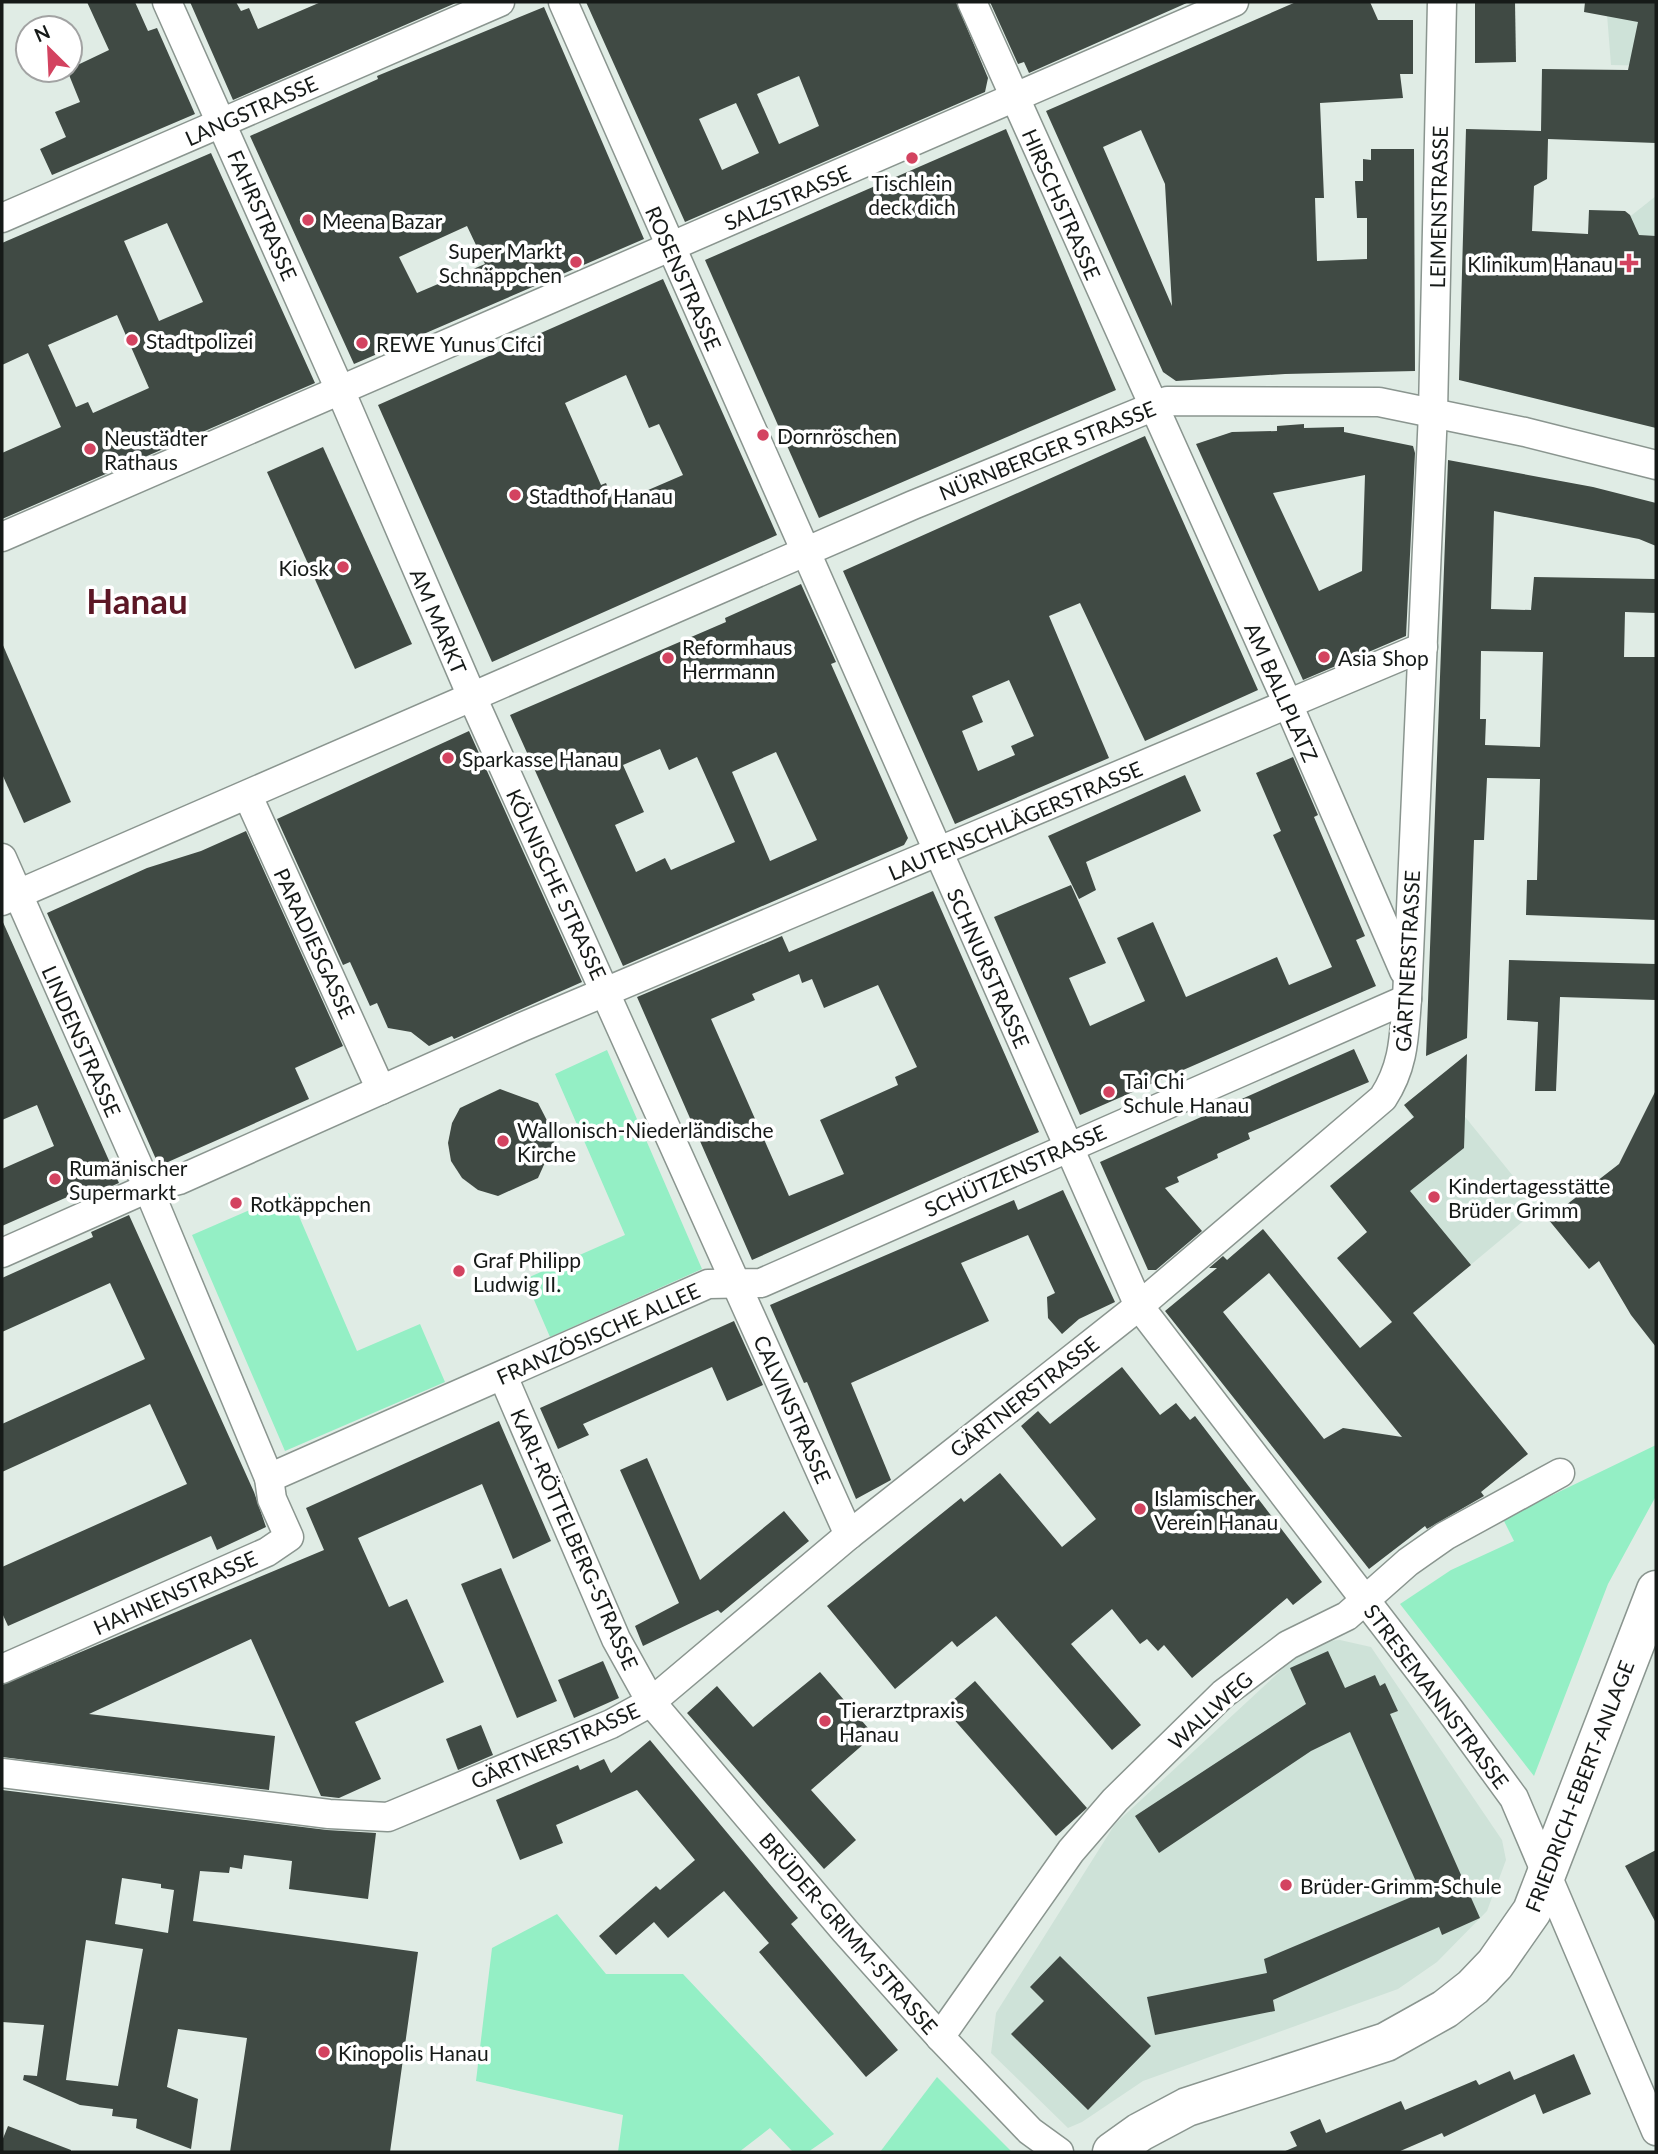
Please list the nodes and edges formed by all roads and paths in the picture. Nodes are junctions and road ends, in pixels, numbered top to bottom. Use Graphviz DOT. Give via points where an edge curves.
graph roads {
  1 [pos="167,2"];
  2 [pos="500,2"];
  3 [pos="563,2"];
  4 [pos="972,2"];
  5 [pos="1234,2"];
  6 [pos="1442,2"];
  7 [pos="1014,98"];
  8 [pos="222,123"];
  9 [pos="2,218"];
  10 [pos="670,247"];
  11 [pos="341,390"];
  12 [pos="1154,406"];
  13 [pos="1433,412"];
  14 [pos="1656,465"];
  15 [pos="2,537"];
  16 [pos="806,553"];
  17 [pos="1423,647"];
  18 [pos="473,699"];
  19 [pos="1288,704"];
  20 [pos="248,796"];
  21 [pos="939,853"];
  22 [pos="2,858"];
  23 [pos="10,898"];
  24 [pos="1407,989"];
  25 [pos="607,993"];
  26 [pos="381,1090"];
  27 [pos="1068,1146"];
  28 [pos="148,1188"];
  29 [pos="2,1253"];
  30 [pos="736,1284"];
  31 [pos="1139,1306"];
  32 [pos="503,1376"];
  33 [pos="1560,1473"];
  34 [pos="269,1478"];
  35 [pos="849,1535"];
  36 [pos="1656,1590"];
  37 [pos="1365,1601"];
  38 [pos="2,1669"];
  39 [pos="651,1702"];
  40 [pos="2,1773"];
  41 [pos="1548,1872"];
  42 [pos="940,2037"];
  43 [pos="1656,2131"];
  44 [pos="1059,2152"];
  45 [pos="1112,2152"];
  1 -- 8 [label="street, FAHRSTRASSE"];
  2 -- 8 [label="street, LANGSTRASSE"];
  3 -- 10 [label="street, ROSENSTRASSE"];
  4 -- 7 [label="street, HIRSCHSTRASSE"];
  5 -- 7 [label="street, SALZSTRASSE"];
  6 -- 13 [label="street, LEIMENSTRASSE"];
  7 -- 10 [label="street, SALZSTRASSE"];
  7 -- 12 [label="street, HIRSCHSTRASSE"];
  8 -- 9 [label="street, LANGSTRASSE"];
  8 -- 11 [label="street, FAHRSTRASSE"];
  10 -- 11 [label="street, SALZSTRASSE"];
  10 -- 16 [label="street, ROSENSTRASSE"];
  11 -- 15 [label="street"];
  11 -- 18 [label="street, AM MARKT"];
  12 -- 13 [label="street, NÜRNBERGER STRASSE" via="1192,400 1342,400"];
  12 -- 16 [label="street, NÜRNBERGER STRASSE"];
  12 -- 19 [label="street, AM BALLPLATZ"];
  13 -- 14 [label="street, NÜRNBERGER STRASSE"];
  13 -- 17 [label="street, GÄRTNERSTRASSE"];
  16 -- 18 [label="street, NÜRNBERGER STRASSE"];
  16 -- 21 [label="street, SCHNURSTRASSE"];
  17 -- 19 [label="street, LAUTENSCHLÄGERSTRASSE"];
  17 -- 24 [label="street, GÄRTNERSTRASSE"];
  18 -- 20 [label="street, AM MARKT"];
  18 -- 25 [label="street, KÖLNISCHE STRASSE"];
  19 -- 21 [label="street, LAUTENSCHLÄGERSTRASSE"];
  19 -- 24 [label="street, AM BALLPLATZ"];
  20 -- 23 [label="street, AM MARKT"];
  20 -- 26 [label="street, PARADIESGASSE"];
  21 -- 25 [label="street, LAUTENSCHLÄGERSTRASSE"];
  21 -- 27 [label="street, SCHNURSTRASSE"];
  22 -- 23 [label="street"];
  23 -- 28 [label="street, LINDENSTRASSE"];
  24 -- 27 [label="street, SCHÜTZENSTRASSE"];
  24 -- 31 [label="street, GÄRTNERSTRASSE" via="1403,1059 1383,1098"];
  25 -- 26 [label="street"];
  25 -- 30 [label="street"];
  26 -- 28 [label="street" via="179,1180"];
  27 -- 30 [label="street, SCHÜTZENSTRASSE" via="761,1283"];
  27 -- 31 [label="street, SCHNURSTRASSE"];
  28 -- 29 [label="street"];
  28 -- 34 [label="street"];
  30 -- 32 [label="street, FRANZÖSISCHE ALLEE" via="708,1284"];
  30 -- 35 [label="street, CALVINSTRASSE"];
  31 -- 35 [label="street, GÄRTNERSTRASSE"];
  31 -- 37 [label="street, STRESEMANNSTRASSE"];
  32 -- 34 [label="street, FRANZÖSISCHE ALLEE"];
  32 -- 39 [label="street, KARL-RÖTTELBERG-STRASSE" via="616,1639"];
  33 -- 37 [label="street, WALLWEG" via="1446,1536 1408,1562"];
  34 -- 38 [label="street, HAHNENSTRASSE" via="271,1499 289,1538 267,1552"];
  35 -- 39 [label="street, GÄRTNERSTRASSE"];
  36 -- 41 [label="main road, FRIEDRICH-EBERT-ANLAGE"];
  37 -- 41 [label="street, STRESEMANNSTRASSE" via="1514,1798"];
  37 -- 42 [label="street, WALLWEG" via="1347,1616 1288,1645 1223,1694 1115,1800 1071,1851"];
  39 -- 40 [label="street, GÄRTNERSTRASSE" via="611,1724 387,1817 329,1814"];
  39 -- 42 [label="street, BRÜDER-GRIMM-STRASSE"];
  41 -- 43 [label="street, STRESEMANNSTRASSE"];
  41 -- 45 [label="main road, FRIEDRICH-EBERT-ANLAGE" via="1532,1911 1495,1964 1445,2008 1386,2042 1187,2107"];
  42 -- 44 [label="street, BRÜDER-GRIMM-STRASSE" via="1030,2131"];
}
